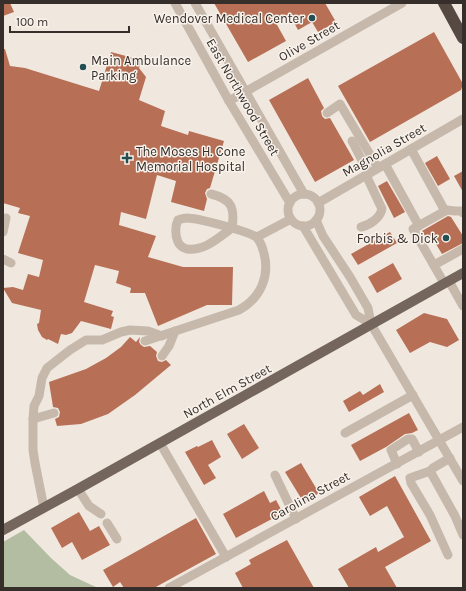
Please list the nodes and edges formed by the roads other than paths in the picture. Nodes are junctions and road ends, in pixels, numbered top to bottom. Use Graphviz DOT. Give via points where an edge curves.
graph roads {
  1 [pos="175,3"];
  2 [pos="195,3"];
  3 [pos="402,3"];
  4 [pos="444,3"];
  5 [pos="463,38"];
  6 [pos="246,92"];
  7 [pos="229,101"];
  8 [pos="328,113"];
  9 [pos="463,119"];
  10 [pos="356,139"];
  11 [pos="411,149"];
  12 [pos="382,166"];
  13 [pos="367,174"];
  14 [pos="211,194"];
  15 [pos="304,194"];
  16 [pos="290,203"];
  17 [pos="318,203"];
  18 [pos="445,211"];
  19 [pos="463,211"];
  20 [pos="6,218"];
  21 [pos="291,219"];
  22 [pos="316,220"];
  23 [pos="303,226"];
  24 [pos="419,226"];
  25 [pos="361,227"];
  26 [pos="232,228"];
  27 [pos="3,232"];
  28 [pos="257,237"];
  29 [pos="463,249"];
  30 [pos="434,265"];
  31 [pos="463,273"];
  32 [pos="447,282"];
  33 [pos="462,303"];
  34 [pos="371,324"];
  35 [pos="175,331"];
  36 [pos="162,336"];
  37 [pos="145,341"];
  38 [pos="162,356"];
  39 [pos="413,395"];
  40 [pos="54,413"];
  41 [pos="33,419"];
  42 [pos="463,427"];
  43 [pos="345,433"];
  44 [pos="440,440"];
  45 [pos="160,443"];
  46 [pos="419,452"];
  47 [pos="450,458"];
  48 [pos="397,464"];
  49 [pos="430,471"];
  50 [pos="275,475"];
  51 [pos="463,481"];
  52 [pos="78,489"];
  53 [pos="44,508"];
  54 [pos="101,514"];
  55 [pos="296,519"];
  56 [pos="106,523"];
  57 [pos="3,530"];
  58 [pos="463,535"];
  59 [pos="117,539"];
  60 [pos="448,555"];
  61 [pos="226,557"];
  62 [pos="169,588"];
  1 -- 7 [label="street, East Northwood Street"];
  2 -- 6 [label="street, East Northwood Street"];
  3 -- 6 [label="street, Olive Street"];
  4 -- 5 [label="highway"];
  6 -- 7 [label="street, Olive Street"];
  6 -- 15 [label="street, East Northwood Street"];
  7 -- 16 [label="street, East Northwood Street"];
  8 -- 10 [label="street" via="340,104"];
  9 -- 11 [label="street, Magnolia Street"];
  10 -- 12 [label="street"];
  10 -- 13 [label="street"];
  11 -- 12 [label="street, Magnolia Street"];
  11 -- 18 [label="street"];
  12 -- 13 [label="street, Magnolia Street"];
  12 -- 24 [label="street"];
  13 -- 17 [label="street, Magnolia Street"];
  13 -- 25 [label="street" via="382,209 376,219"];
  14 -- 26 [label="street" via="228,201 234,215"];
  15 -- 16 [label="street" via="295,197"];
  15 -- 17 [label="street, East Northwood Street"];
  16 -- 21 [label="street, East Northwood Street" via="288,210"];
  17 -- 22 [label="street" via="320,211"];
  18 -- 19 [label="street"];
  18 -- 24 [label="street"];
  20 -- 27 [label="street"];
  21 -- 23 [label="street"];
  21 -- 28 [label="street"];
  22 -- 23 [label="street"];
  22 -- 34 [label="street" via="368,308"];
  23 -- 34 [label="street" via="356,315"];
  24 -- 30 [label="street" via="413,229"];
  26 -- 26 [label="street" via="189,218 178,220 176,236 184,248 194,250 204,248"];
  26 -- 28 [label="street"];
  28 -- 35 [label="street" via="263,248 267,268 265,281 258,293 239,310"];
  29 -- 30 [label="street"];
  30 -- 32 [label="street"];
  31 -- 32 [label="main road, North Elm Street"];
  32 -- 33 [label="street"];
  32 -- 34 [label="main road, North Elm Street"];
  34 -- 39 [label="street"];
  34 -- 45 [label="main road, North Elm Street"];
  35 -- 36 [label="street"];
  35 -- 38 [label="street"];
  36 -- 37 [label="street"];
  36 -- 41 [label="street" via="148,331 130,330 102,340 83,341 47,368 34,406"];
  39 -- 43 [label="street"];
  39 -- 44 [label="street"];
  40 -- 41 [label="street"];
  41 -- 53 [label="street" via="34,456"];
  42 -- 44 [label="street, Carolina Street"];
  44 -- 46 [label="street, Carolina Street"];
  44 -- 47 [label="street"];
  45 -- 52 [label="main road, North Elm Street"];
  45 -- 61 [label="street"];
  46 -- 48 [label="street, Carolina Street"];
  46 -- 48 [label="street" via="412,440 408,439 392,450"];
  47 -- 49 [label="street"];
  47 -- 51 [label="street"];
  48 -- 55 [label="street, Carolina Street"];
  49 -- 58 [label="street"];
  49 -- 60 [label="street" via="410,478 411,483"];
  50 -- 55 [label="street"];
  52 -- 53 [label="main road, North Elm Street"];
  52 -- 54 [label="street" via="89,506"];
  53 -- 57 [label="main road, North Elm Street"];
  55 -- 61 [label="street, Carolina Street"];
  56 -- 59 [label="street"];
  61 -- 62 [label="street, Carolina Street"];
}
